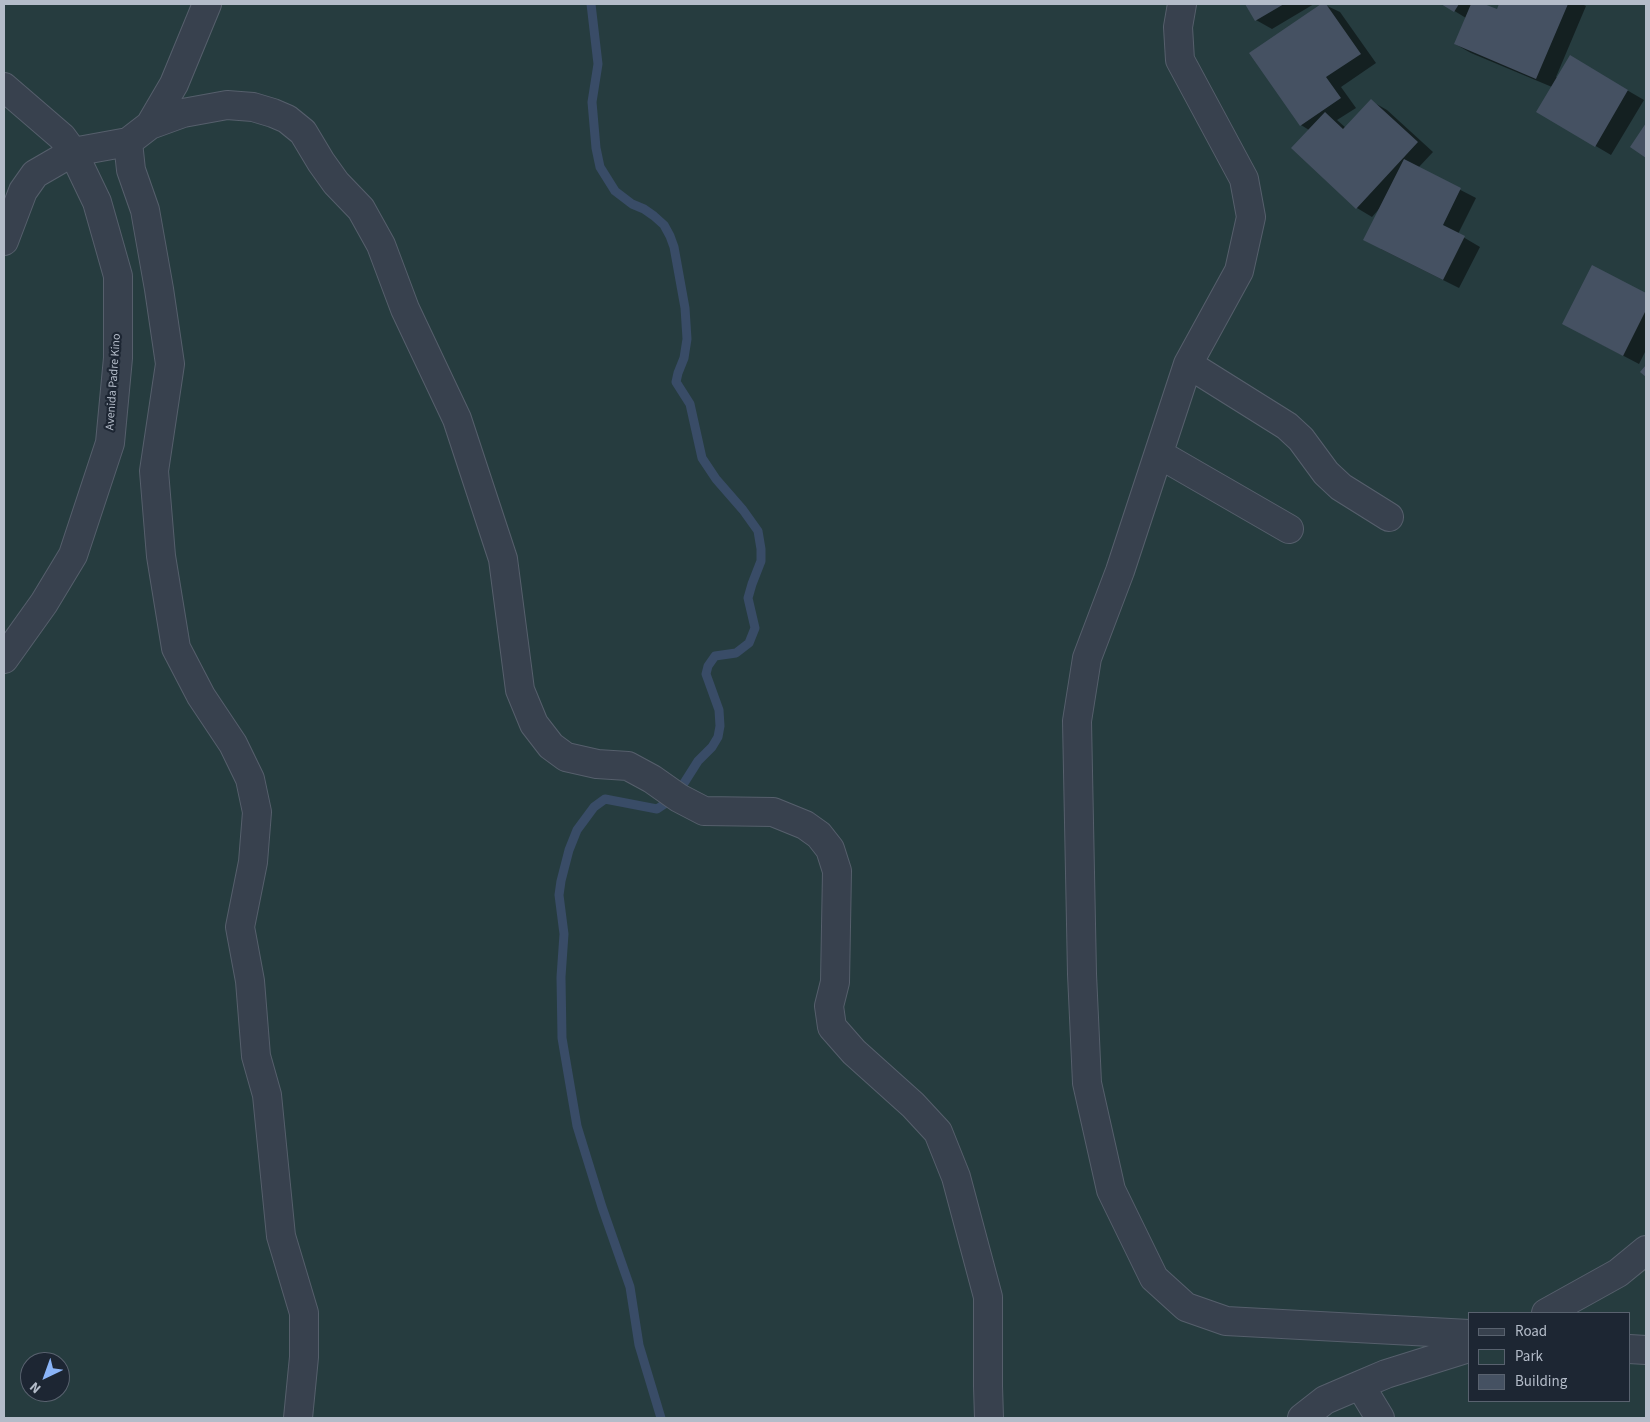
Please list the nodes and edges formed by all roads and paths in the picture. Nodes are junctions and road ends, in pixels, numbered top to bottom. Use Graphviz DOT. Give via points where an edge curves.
graph roads {
  1 [pos="207,4"];
  2 [pos="1182,4"];
  3 [pos="4,87"];
  4 [pos="150,125"];
  5 [pos="128,142"];
  6 [pos="73,152"];
  7 [pos="4,241"];
  8 [pos="1188,364"];
  9 [pos="1159,454"];
  10 [pos="1388,517"];
  11 [pos="1289,530"];
  12 [pos="4,659"];
  13 [pos="1646,1250"];
  14 [pos="1548,1312"];
  15 [pos="1468,1334"];
  16 [pos="1468,1348"];
  17 [pos="1630,1349"];
  18 [pos="1646,1350"];
  19 [pos="1360,1385"];
  20 [pos="298,1418"];
  21 [pos="989,1418"];
  22 [pos="1302,1418"];
  23 [pos="1380,1418"];
  1 -- 4 [label="street" via="174,84"];
  2 -- 8 [label="street" via="1178,27 1180,60 1244,179 1251,217 1239,271"];
  3 -- 6 [label="street, Avenida Padre Kino" via="62,137"];
  4 -- 5 [label="street"];
  4 -- 21 [label="street" via="183,113 227,105 273,113 303,132 336,183 360,210 381,245 405,309 457,419 503,559 520,690 534,724 551,746 566,757 628,766 704,810 773,812 805,824 830,849 837,871 835,982 829,1006 832,1027 938,1132 956,1177 988,1297"];
  5 -- 6 [label="street"];
  5 -- 20 [label="street" via="131,170 148,230 170,364 154,471 161,556 176,648 201,696 242,761 250,778 257,812 253,862 240,927 250,981 256,1056 267,1095 281,1236 304,1313"];
  6 -- 7 [label="street" via="35,174 22,191"];
  6 -- 12 [label="street, Avenida Padre Kino" via="97,202 118,276 118,358 110,443 73,555"];
  8 -- 9 [label="street"];
  8 -- 10 [label="street" via="1287,426 1341,487"];
  9 -- 11 [label="street"];
  9 -- 15 [label="street" via="1087,658 1077,721 1087,1083 1111,1190 1154,1278 1186,1307 1226,1321"];
  13 -- 14 [label="street" via="1618,1273"];
  16 -- 19 [label="street"];
  17 -- 18 [label="street"];
  19 -- 22 [label="street" via="1325,1400"];
  19 -- 23 [label="street"];
}
